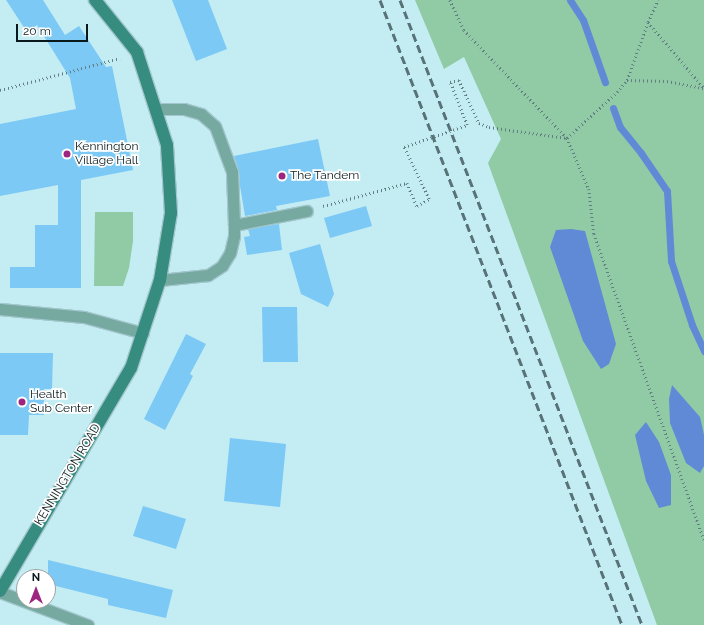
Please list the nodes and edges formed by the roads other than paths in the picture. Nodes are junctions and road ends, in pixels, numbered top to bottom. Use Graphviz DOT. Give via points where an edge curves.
graph roads {
  1 [pos="95,0"];
  2 [pos="156,109"];
  3 [pos="307,211"];
  4 [pos="234,225"];
  5 [pos="160,280"];
  6 [pos="0,309"];
  7 [pos="143,333"];
  8 [pos="0,591"];
  9 [pos="88,625"];
  1 -- 2 [label="street, KENNINGTON ROAD" via="137,52"];
  2 -- 4 [label="lane" via="184,109 201,114 215,126 232,172"];
  2 -- 5 [label="street, KENNINGTON ROAD" via="167,145 171,213"];
  3 -- 4 [label="lane"];
  4 -- 5 [label="lane" via="230,252 222,266 208,275"];
  5 -- 7 [label="street, KENNINGTON ROAD"];
  6 -- 7 [label="lane" via="84,317"];
  7 -- 8 [label="street, KENNINGTON ROAD" via="131,368"];
  8 -- 9 [label="lane"];
}
